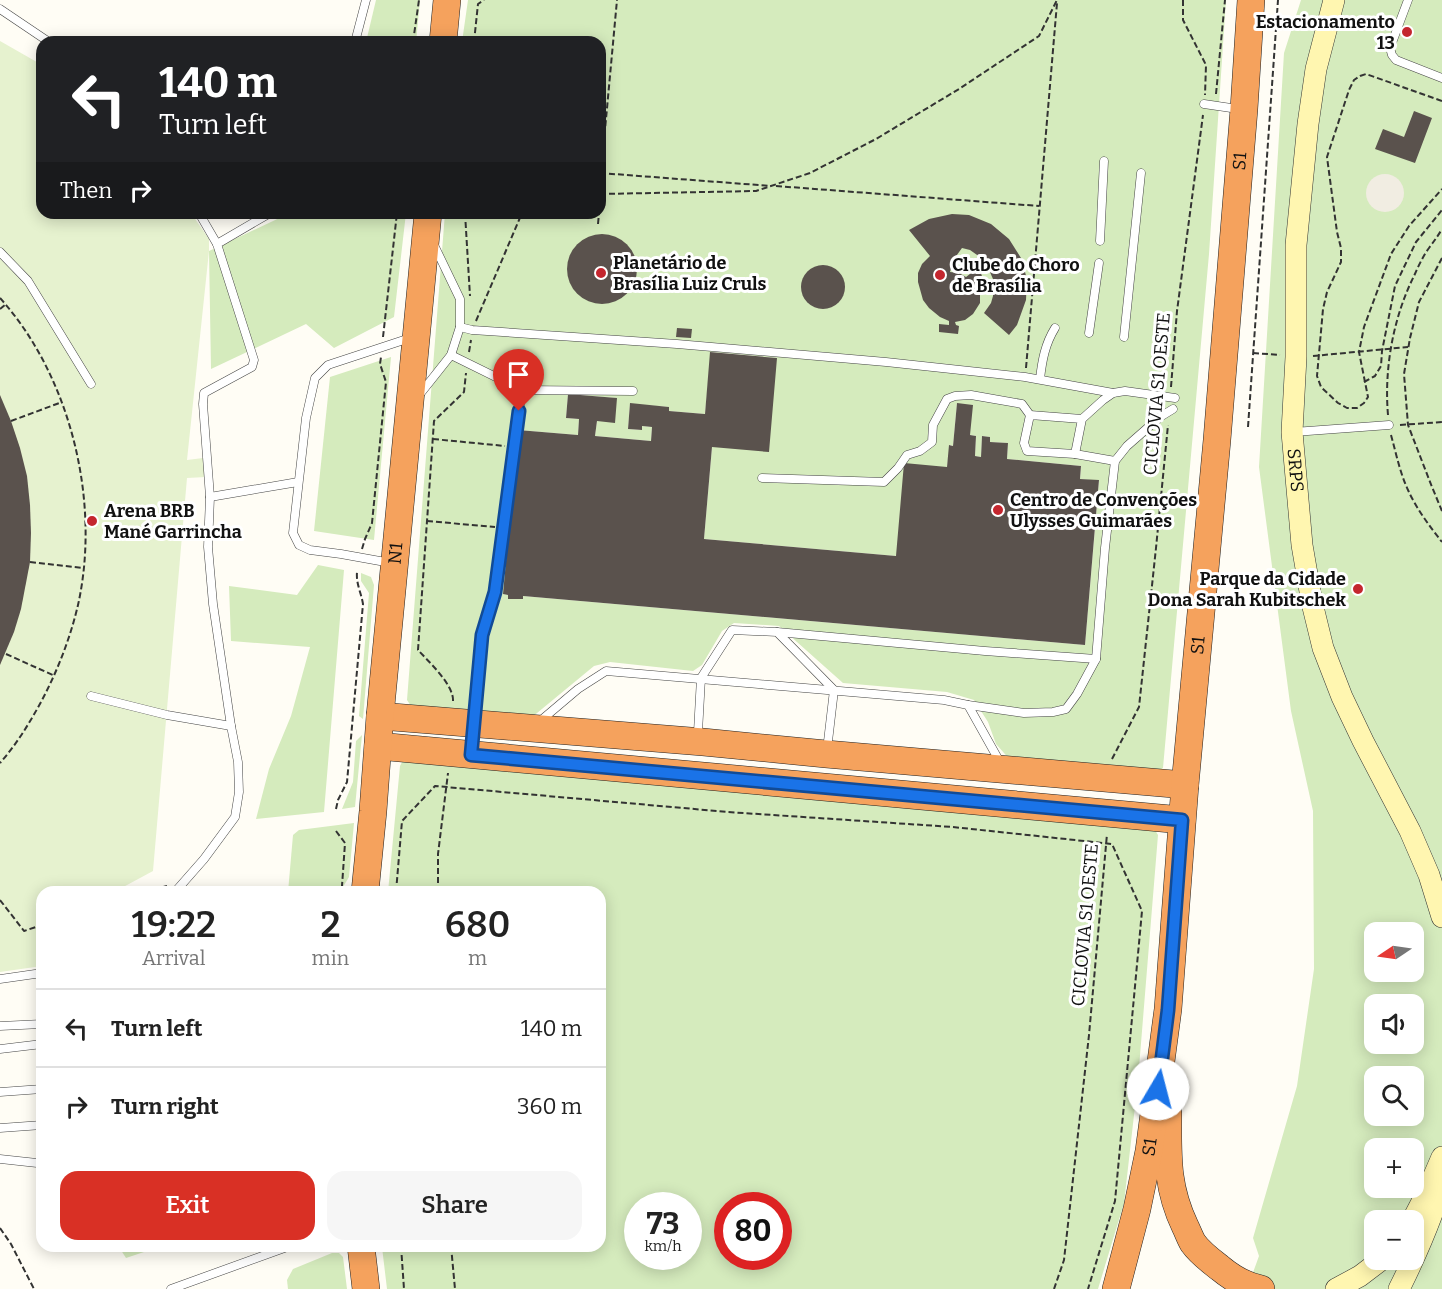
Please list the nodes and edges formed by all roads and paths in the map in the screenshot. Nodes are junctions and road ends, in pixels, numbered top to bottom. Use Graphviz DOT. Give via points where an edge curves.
graph roads {
  1 [pos="366,0"];
  2 [pos="419,0"];
  3 [pos="447,0"];
  4 [pos="478,0"];
  5 [pos="484,0"];
  6 [pos="617,0"];
  7 [pos="1057,0"];
  8 [pos="1183,0"];
  9 [pos="1225,0"];
  10 [pos="1278,0"];
  11 [pos="1334,0"];
  12 [pos="1408,0"];
  13 [pos="478,4"];
  14 [pos="1252,7"];
  15 [pos="0,9"];
  16 [pos="40,36"];
  17 [pos="357,36"];
  18 [pos="414,36"];
  19 [pos="444,36"];
  20 [pos="475,36"];
  21 [pos="1442,78"];
  22 [pos="1442,101"];
  23 [pos="1204,104"];
  24 [pos="1214,106"];
  25 [pos="1244,110"];
  26 [pos="606,112"];
  27 [pos="1104,161"];
  28 [pos="606,173"];
  29 [pos="1141,173"];
  30 [pos="773,186"];
  31 [pos="1442,189"];
  32 [pos="606,195"];
  33 [pos="1039,206"];
  34 [pos="1442,210"];
  35 [pos="202,219"];
  36 [pos="260,219"];
  37 [pos="396,219"];
  38 [pos="465,219"];
  39 [pos="519,219"];
  40 [pos="597,219"];
  41 [pos="427,221"];
  42 [pos="597,224"];
  43 [pos="1442,229"];
  44 [pos="1100,241"];
  45 [pos="217,244"];
  46 [pos="0,252"];
  47 [pos="1442,258"];
  48 [pos="1099,263"];
  49 [pos="470,295"];
  50 [pos="0,298"];
  51 [pos="6,304"];
  52 [pos="0,309"];
  53 [pos="460,327"];
  54 [pos="1055,328"];
  55 [pos="472,330"];
  56 [pos="1089,333"];
  57 [pos="417,335"];
  58 [pos="1125,337"];
  59 [pos="382,347"];
  60 [pos="1408,347"];
  61 [pos="1391,348"];
  62 [pos="1382,351"];
  63 [pos="1359,352"];
  64 [pos="1253,353"];
  65 [pos="451,355"];
  66 [pos="1319,356"];
  67 [pos="1296,357"];
  68 [pos="467,362"];
  69 [pos="1025,377"];
  70 [pos="1040,379"];
  71 [pos="1364,382"];
  72 [pos="92,384"];
  73 [pos="522,390"];
  74 [pos="633,391"];
  75 [pos="1113,393"];
  76 [pos="1173,398"];
  77 [pos="62,402"];
  78 [pos="410,406"];
  79 [pos="1171,411"];
  80 [pos="1030,415"];
  81 [pos="1083,419"];
  82 [pos="11,421"];
  83 [pos="1442,422"];
  84 [pos="1408,424"];
  85 [pos="1389,425"];
  86 [pos="1248,427"];
  87 [pos="1292,432"];
  88 [pos="433,439"];
  89 [pos="514,446"];
  90 [pos="1076,454"];
  91 [pos="1115,461"];
  92 [pos="762,478"];
  93 [pos="298,482"];
  94 [pos="210,497"];
  95 [pos="1442,511"];
  96 [pos="427,521"];
  97 [pos="504,528"];
  98 [pos="1442,542"];
  99 [pos="359,557"];
  100 [pos="30,562"];
  101 [pos="395,563"];
  102 [pos="84,568"];
  103 [pos="357,572"];
  104 [pos="777,632"];
  105 [pos="6,654"];
  106 [pos="1096,659"];
  107 [pos="55,676"];
  108 [pos="701,678"];
  109 [pos="834,690"];
  110 [pos="92,696"];
  111 [pos="968,705"];
  112 [pos="452,708"];
  113 [pos="380,716"];
  114 [pos="474,724"];
  115 [pos="231,726"];
  116 [pos="531,728"];
  117 [pos="702,742"];
  118 [pos="378,746"];
  119 [pos="826,754"];
  120 [pos="471,755"];
  121 [pos="0,763"];
  122 [pos="1003,769"];
  123 [pos="448,770"];
  124 [pos="1097,777"];
  125 [pos="1185,785"];
  126 [pos="447,787"];
  127 [pos="336,809"];
  128 [pos="1081,811"];
  129 [pos="1108,813"];
  130 [pos="1182,820"];
  131 [pos="336,831"];
  132 [pos="1107,843"];
  133 [pos="180,886"];
  134 [pos="342,886"];
  135 [pos="366,886"];
  136 [pos="397,886"];
  137 [pos="438,886"];
  138 [pos="0,900"];
  139 [pos="1442,917"];
  140 [pos="36,927"];
  141 [pos="36,974"];
  142 [pos="0,978"];
  143 [pos="1168,1010"];
  144 [pos="36,1024"];
  145 [pos="0,1026"];
  146 [pos="36,1045"];
  147 [pos="0,1048"];
  148 [pos="36,1089"];
  149 [pos="0,1092"];
  150 [pos="36,1125"];
  151 [pos="0,1128"];
  152 [pos="1442,1157"];
  153 [pos="0,1158"];
  154 [pos="36,1163"];
  155 [pos="1442,1184"];
  156 [pos="1418,1210"];
  157 [pos="0,1228"];
  158 [pos="273,1252"];
  159 [pos="362,1252"];
  160 [pos="402,1252"];
  161 [pos="452,1252"];
  162 [pos="1368,1270"];
  163 [pos="34,1289"];
  164 [pos="171,1289"];
  165 [pos="366,1289"];
  166 [pos="405,1289"];
  167 [pos="455,1289"];
  168 [pos="1054,1289"];
  169 [pos="1088,1289"];
  170 [pos="1116,1289"];
  171 [pos="1261,1289"];
  172 [pos="1336,1289"];
  173 [pos="1399,1289"];
  1 -- 17 [label="lane"];
  2 -- 18 [label="path"];
  3 -- 19 [label="highway"];
  4 -- 13 [label="path"];
  5 -- 13 [label="path"];
  6 -- 26 [label="path"];
  7 -- 30 [label="path" via="1039,36 959,89 876,139 810,173"];
  7 -- 33 [label="path"];
  8 -- 23 [label="path, CICLOVIA S1 OESTE" via="1183,20 1206,65"];
  9 -- 24 [label="path"];
  10 -- 64 [label="path"];
  11 -- 67 [label="main road, SRPS" via="1316,69 1308,124 1296,245"];
  12 -- 21 [label="lane" via="1390,48 1392,55"];
  13 -- 20 [label="path"];
  14 -- 25 [label="highway, S1"];
  15 -- 16 [label="lane"];
  22 -- 66 [label="path" via="1366,74 1354,80 1349,90 1327,157 1341,262 1325,301"];
  23 -- 24 [label="lane"];
  23 -- 76 [label="path, CICLOVIA S1 OESTE" via="1177,311"];
  24 -- 25 [label="lane"];
  25 -- 125 [label="highway, S1"];
  27 -- 44 [label="lane"];
  28 -- 30 [label="path"];
  29 -- 58 [label="lane"];
  30 -- 32 [label="path" via="756,191"];
  30 -- 33 [label="path"];
  31 -- 63 [label="path" via="1409,226 1391,254 1364,327"];
  33 -- 69 [label="path"];
  34 -- 62 [label="path" via="1416,242 1395,286"];
  35 -- 45 [label="lane"];
  36 -- 45 [label="lane"];
  37 -- 59 [label="path"];
  38 -- 49 [label="path"];
  39 -- 55 [label="path"];
  40 -- 42 [label="path"];
  41 -- 53 [label="lane" via="460,299"];
  41 -- 57 [label="highway, N1"];
  43 -- 61 [label="path" via="1412,279"];
  45 -- 94 [label="lane" via="254,360 252,367 204,393"];
  46 -- 72 [label="lane" via="28,281"];
  47 -- 60 [label="path" via="1419,302"];
  48 -- 56 [label="lane"];
  50 -- 51 [label="path"];
  51 -- 52 [label="path"];
  51 -- 77 [label="path" via="47,367"];
  53 -- 55 [label="lane"];
  53 -- 65 [label="lane"];
  54 -- 70 [label="lane" via="1043,353"];
  55 -- 68 [label="path"];
  55 -- 69 [label="lane" via="678,344"];
  57 -- 59 [label="lane"];
  57 -- 78 [label="highway, N1"];
  59 -- 93 [label="lane" via="328,365 315,378"];
  59 -- 99 [label="path" via="380,364 386,382 372,523"];
  60 -- 61 [label="path"];
  60 -- 84 [label="path" via="1404,374"];
  61 -- 62 [label="path"];
  61 -- 85 [label="path" via="1386,385"];
  62 -- 63 [label="path"];
  62 -- 71 [label="path" via="1381,366 1375,376"];
  63 -- 66 [label="path"];
  63 -- 71 [label="path"];
  64 -- 67 [label="path"];
  64 -- 86 [label="path"];
  65 -- 68 [label="lane"];
  65 -- 78 [label="lane"];
  66 -- 67 [label="path"];
  66 -- 71 [label="path" via="1317,376 1321,387 1338,404 1357,408 1364,403 1368,397"];
  67 -- 87 [label="main road, SRPS"];
  68 -- 73 [label="lane"];
  68 -- 88 [label="path" via="464,392 434,421"];
  69 -- 70 [label="lane"];
  70 -- 75 [label="lane"];
  73 -- 74 [label="lane"];
  73 -- 89 [label="lane"];
  75 -- 76 [label="lane"];
  75 -- 81 [label="lane"];
  77 -- 82 [label="path"];
  77 -- 102 [label="path" via="74,438 84,493"];
  78 -- 101 [label="highway, N1"];
  79 -- 91 [label="lane" via="1127,446"];
  79 -- 124 [label="path, CICLOVIA S1 OESTE" via="1139,707"];
  80 -- 81 [label="lane"];
  80 -- 90 [label="lane" via="1024,443 1028,451"];
  80 -- 92 [label="lane" via="1022,404 955,396 947,399 933,425 932,442 907,455 884,482"];
  81 -- 90 [label="lane"];
  83 -- 84 [label="path"];
  84 -- 85 [label="path"];
  84 -- 95 [label="path"];
  85 -- 87 [label="lane"];
  85 -- 98 [label="path" via="1408,491"];
  87 -- 139 [label="main road, SRPS" via="1302,545 1323,648 1350,715 1410,831"];
  88 -- 89 [label="path"];
  88 -- 96 [label="path"];
  89 -- 97 [label="lane"];
  90 -- 91 [label="lane"];
  91 -- 106 [label="lane"];
  93 -- 94 [label="lane"];
  93 -- 99 [label="lane" via="293,533 298,545"];
  94 -- 115 [label="lane" via="208,547 213,604"];
  96 -- 97 [label="path"];
  96 -- 112 [label="path" via="418,650 450,687"];
  97 -- 114 [label="lane" via="495,592 482,635"];
  99 -- 101 [label="lane"];
  100 -- 102 [label="path"];
  101 -- 113 [label="highway, N1"];
  102 -- 107 [label="path" via="78,605"];
  103 -- 127 [label="path" via="356,583 363,604 353,725 347,782"];
  104 -- 106 [label="lane"];
  104 -- 108 [label="lane" via="732,630"];
  104 -- 109 [label="lane"];
  105 -- 107 [label="path"];
  106 -- 111 [label="lane" via="1066,709 1024,713"];
  107 -- 121 [label="path" via="28,726"];
  108 -- 109 [label="lane"];
  108 -- 116 [label="lane" via="606,671"];
  108 -- 117 [label="lane" via="698,732"];
  109 -- 111 [label="lane"];
  109 -- 119 [label="lane"];
  110 -- 115 [label="lane"];
  111 -- 122 [label="lane"];
  113 -- 114 [label="highway"];
  113 -- 118 [label="highway, N1"];
  114 -- 116 [label="highway"];
  114 -- 120 [label="highway"];
  115 -- 133 [label="lane" via="238,762 235,817"];
  116 -- 117 [label="highway"];
  117 -- 119 [label="highway"];
  118 -- 120 [label="highway"];
  118 -- 135 [label="highway, N1"];
  119 -- 122 [label="highway"];
  120 -- 128 [label="highway"];
  122 -- 124 [label="highway"];
  123 -- 126 [label="path"];
  124 -- 125 [label="highway"];
  124 -- 128 [label="highway"];
  125 -- 130 [label="highway, S1"];
  126 -- 132 [label="path"];
  126 -- 136 [label="path" via="435,786 402,821"];
  126 -- 137 [label="path"];
  128 -- 129 [label="highway"];
  129 -- 130 [label="highway"];
  129 -- 132 [label="path, CICLOVIA S1 OESTE"];
  130 -- 143 [label="highway, S1"];
  131 -- 134 [label="path" via="345,843"];
  132 -- 168 [label="path, CICLOVIA S1 OESTE" via="1064,1260"];
  132 -- 169 [label="path" via="1112,844 1142,911 1115,1201"];
  138 -- 140 [label="path" via="24,931"];
  141 -- 142 [label="lane"];
  143 -- 170 [label="highway, S1" via="1149,1151"];
  143 -- 171 [label="highway" via="1168,1161 1172,1193 1194,1244 1206,1257 1226,1274"];
  144 -- 145 [label="lane"];
  146 -- 147 [label="lane"];
  148 -- 149 [label="lane"];
  150 -- 151 [label="lane"];
  152 -- 156 [label="main road"];
  153 -- 154 [label="lane"];
  155 -- 173 [label="main road" via="1434,1213"];
  157 -- 163 [label="path"];
  158 -- 164 [label="lane"];
  159 -- 165 [label="highway"];
  160 -- 166 [label="path"];
  161 -- 167 [label="path"];
  162 -- 172 [label="main road"];
}
